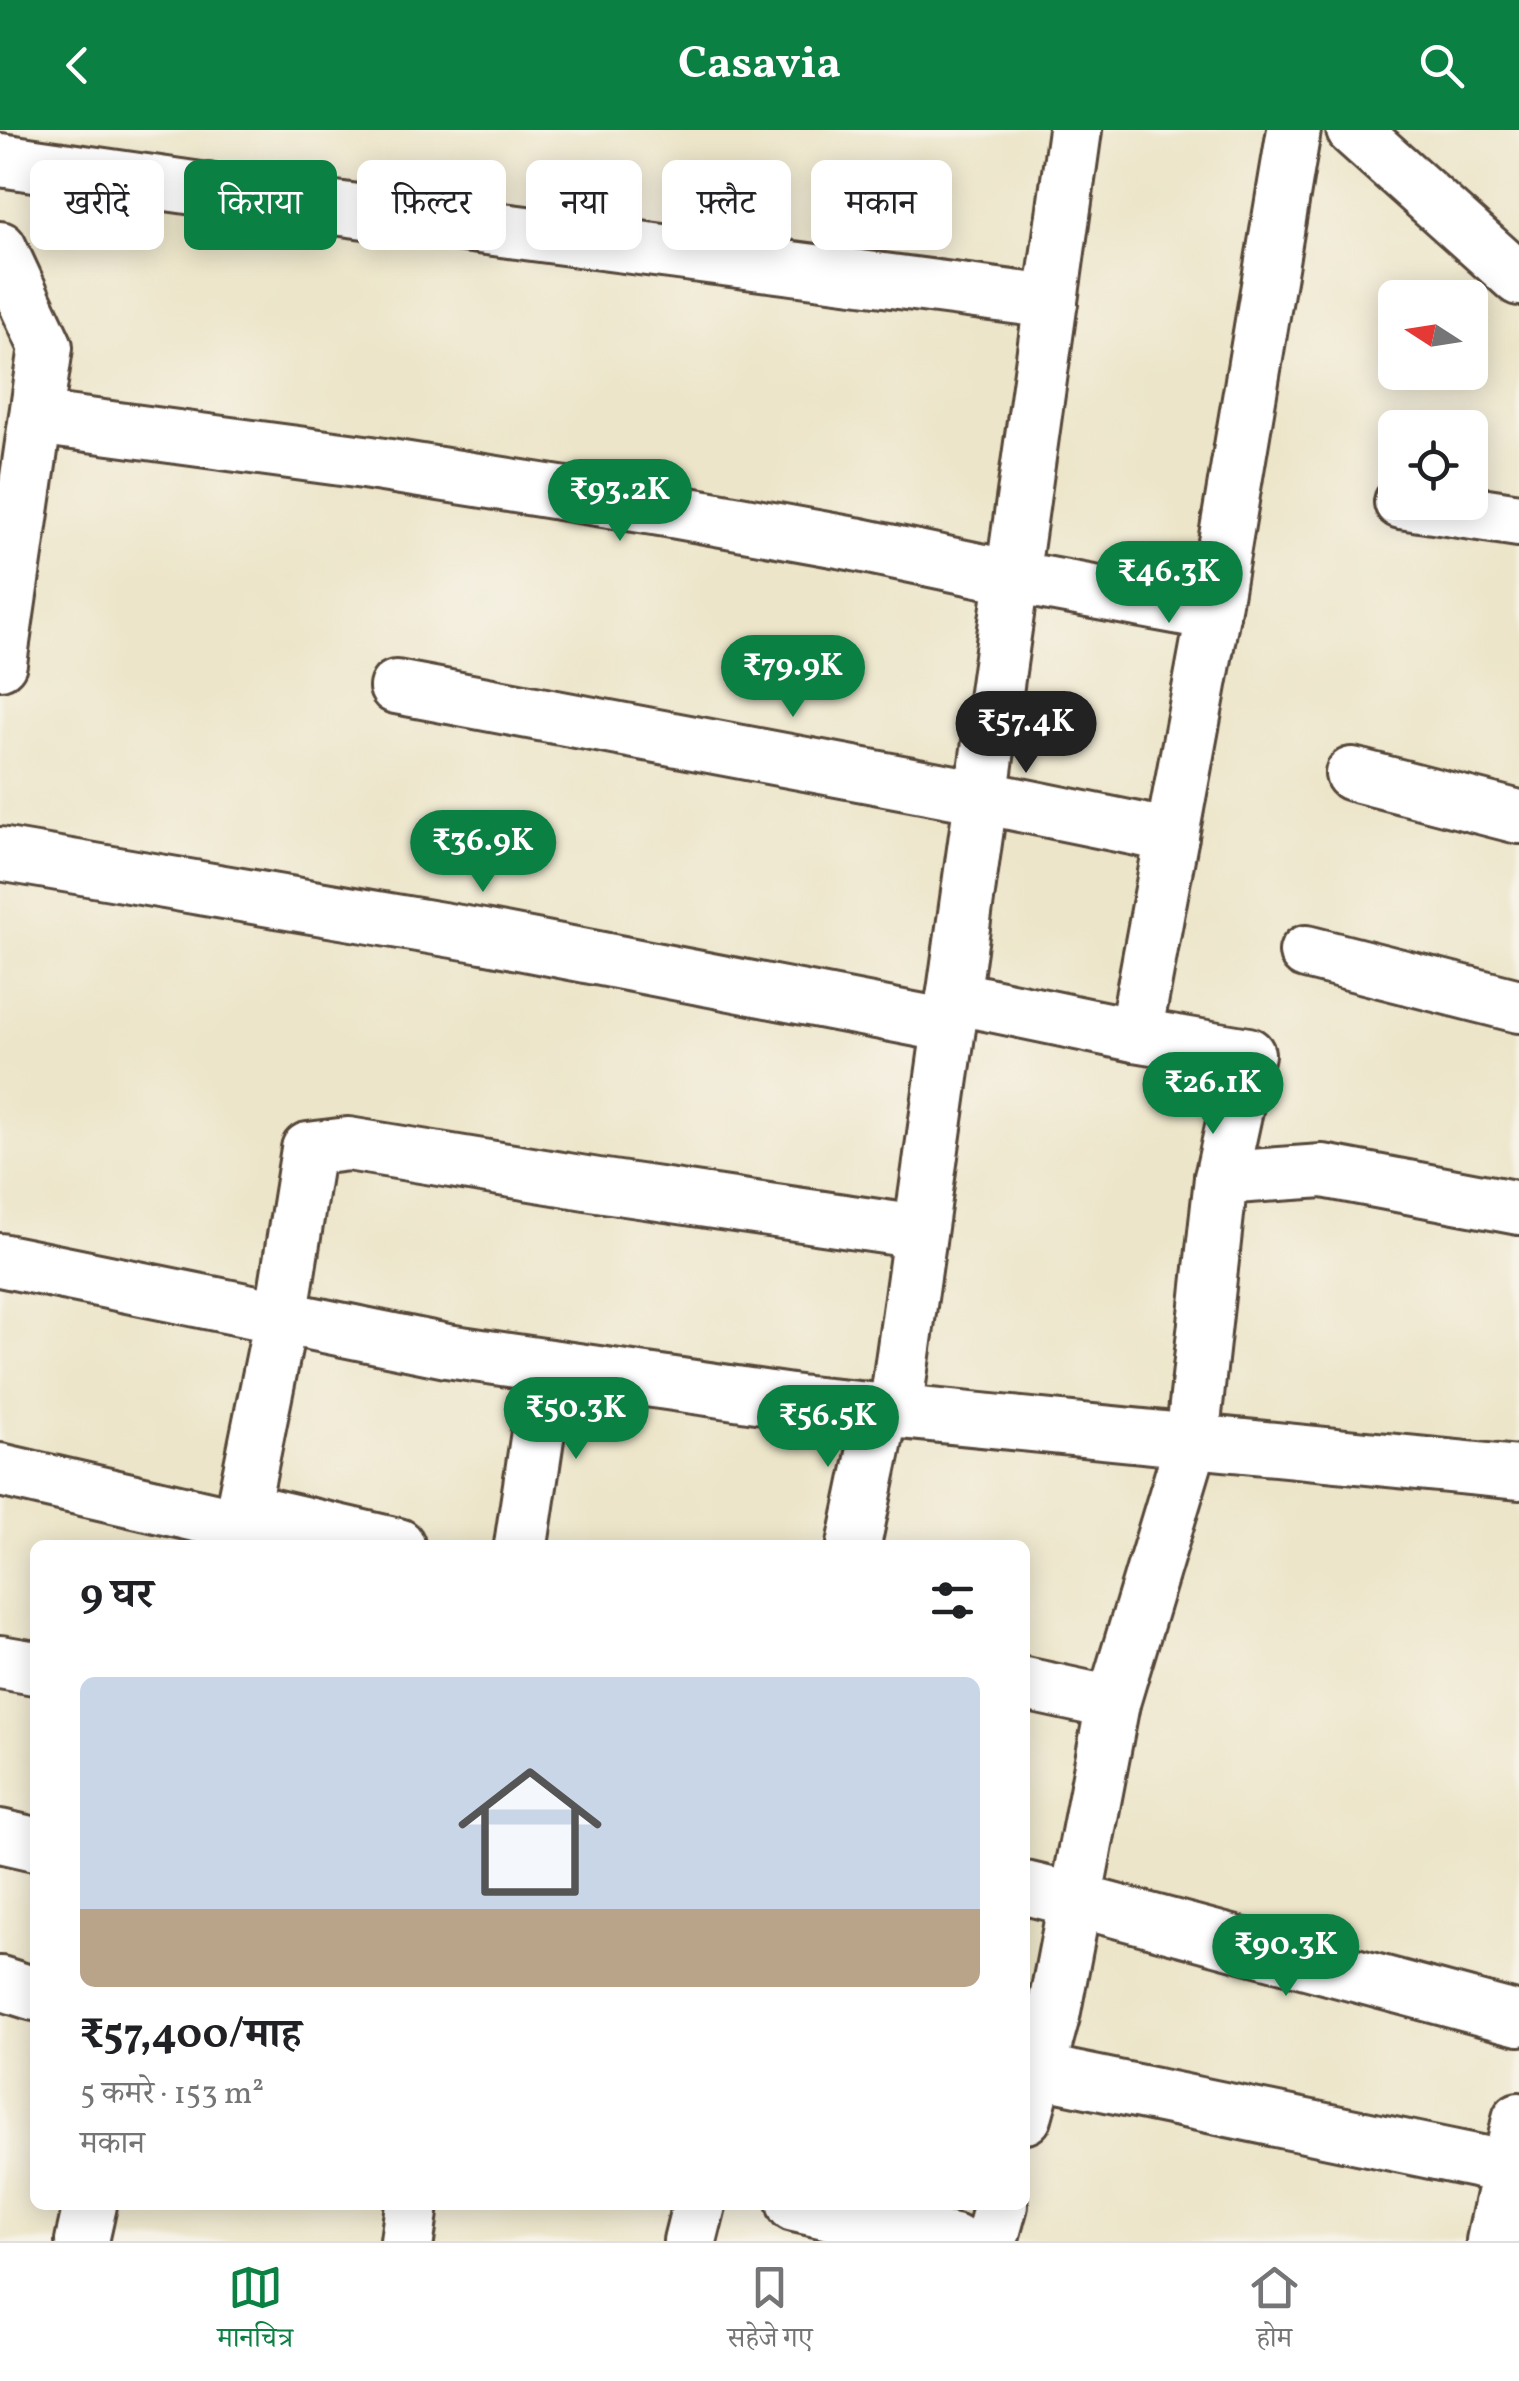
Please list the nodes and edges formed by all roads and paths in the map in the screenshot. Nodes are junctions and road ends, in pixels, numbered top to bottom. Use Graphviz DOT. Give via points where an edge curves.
graph roads {
  1 [pos="1075,130"];
  2 [pos="1294,130"];
  3 [pos="1352,130"];
  4 [pos="0,160"];
  5 [pos="0,248"];
  6 [pos="1519,280"];
  7 [pos="1051,302"];
  8 [pos="23,342"];
  9 [pos="36,418"];
  10 [pos="1488,515"];
  11 [pos="1519,520"];
  12 [pos="1012,577"];
  13 [pos="1213,614"];
  14 [pos="1,654"];
  15 [pos="396,687"];
  16 [pos="1352,774"];
  17 [pos="981,797"];
  18 [pos="1519,817"];
  19 [pos="1172,836"];
  20 [pos="0,854"];
  21 [pos="1306,952"];
  22 [pos="1519,1006"];
  23 [pos="951,1011"];
  24 [pos="1135,1035"];
  25 [pos="1221,1178"];
  26 [pos="1519,1208"];
  27 [pos="920,1232"];
  28 [pos="0,1260"];
  29 [pos="281,1318"];
  30 [pos="548,1366"];
  31 [pos="888,1411"];
  32 [pos="1192,1441"];
  33 [pos="0,1470"];
  34 [pos="1519,1473"];
  35 [pos="239,1527"];
  36 [pos="354,1540"];
  37 [pos="523,1540"];
  38 [pos="855,1540"];
  39 [pos="0,1662"];
  40 [pos="30,1667"];
  41 [pos="1030,1685"];
  42 [pos="1114,1703"];
  43 [pos="0,1836"];
  44 [pos="30,1843"];
  45 [pos="1030,1889"];
  46 [pos="1075,1900"];
  47 [pos="0,1983"];
  48 [pos="30,1992"];
  49 [pos="1519,2019"];
  50 [pos="1030,2082"];
  51 [pos="1030,2085"];
  52 [pos="1514,2143"];
  53 [pos="89,2210"];
  54 [pos="411,2210"];
  55 [pos="697,2210"];
  56 [pos="816,2210"];
  57 [pos="1000,2210"];
  58 [pos="82,2241"];
  59 [pos="408,2241"];
  60 [pos="690,2241"];
  61 [pos="954,2241"];
  62 [pos="991,2241"];
  63 [pos="1493,2241"];
  1 -- 7 [label="street"];
  2 -- 13 [label="street"];
  3 -- 6 [label="street"];
  4 -- 7 [label="street"];
  5 -- 8 [label="street"];
  7 -- 12 [label="street"];
  8 -- 9 [label="street"];
  9 -- 12 [label="street" via="667,510"];
  9 -- 14 [label="street"];
  10 -- 11 [label="street"];
  12 -- 13 [label="street"];
  12 -- 17 [label="street"];
  13 -- 19 [label="street"];
  15 -- 17 [label="street"];
  16 -- 18 [label="street"];
  17 -- 19 [label="street"];
  17 -- 23 [label="street"];
  19 -- 24 [label="street"];
  20 -- 23 [label="street"];
  21 -- 22 [label="street"];
  23 -- 24 [label="street"];
  23 -- 27 [label="street"];
  24 -- 25 [label="street" via="1248,1054"];
  25 -- 26 [label="street" via="1323,1171"];
  25 -- 32 [label="street"];
  27 -- 29 [label="street" via="348,1144 308,1149"];
  27 -- 31 [label="street"];
  28 -- 29 [label="street"];
  29 -- 30 [label="street"];
  29 -- 35 [label="street"];
  30 -- 31 [label="street"];
  30 -- 37 [label="street"];
  31 -- 32 [label="street"];
  31 -- 38 [label="street"];
  32 -- 34 [label="street"];
  32 -- 42 [label="street"];
  33 -- 35 [label="street"];
  35 -- 36 [label="street"];
  39 -- 40 [label="street"];
  41 -- 42 [label="street"];
  42 -- 46 [label="street"];
  43 -- 44 [label="street"];
  45 -- 46 [label="street"];
  46 -- 49 [label="street"];
  46 -- 50 [label="street" via="1053,2016"];
  47 -- 48 [label="street"];
  51 -- 52 [label="street"];
  52 -- 63 [label="street"];
  53 -- 58 [label="street"];
  54 -- 59 [label="street"];
  55 -- 60 [label="street"];
  56 -- 61 [label="street"];
  57 -- 62 [label="street"];
}
